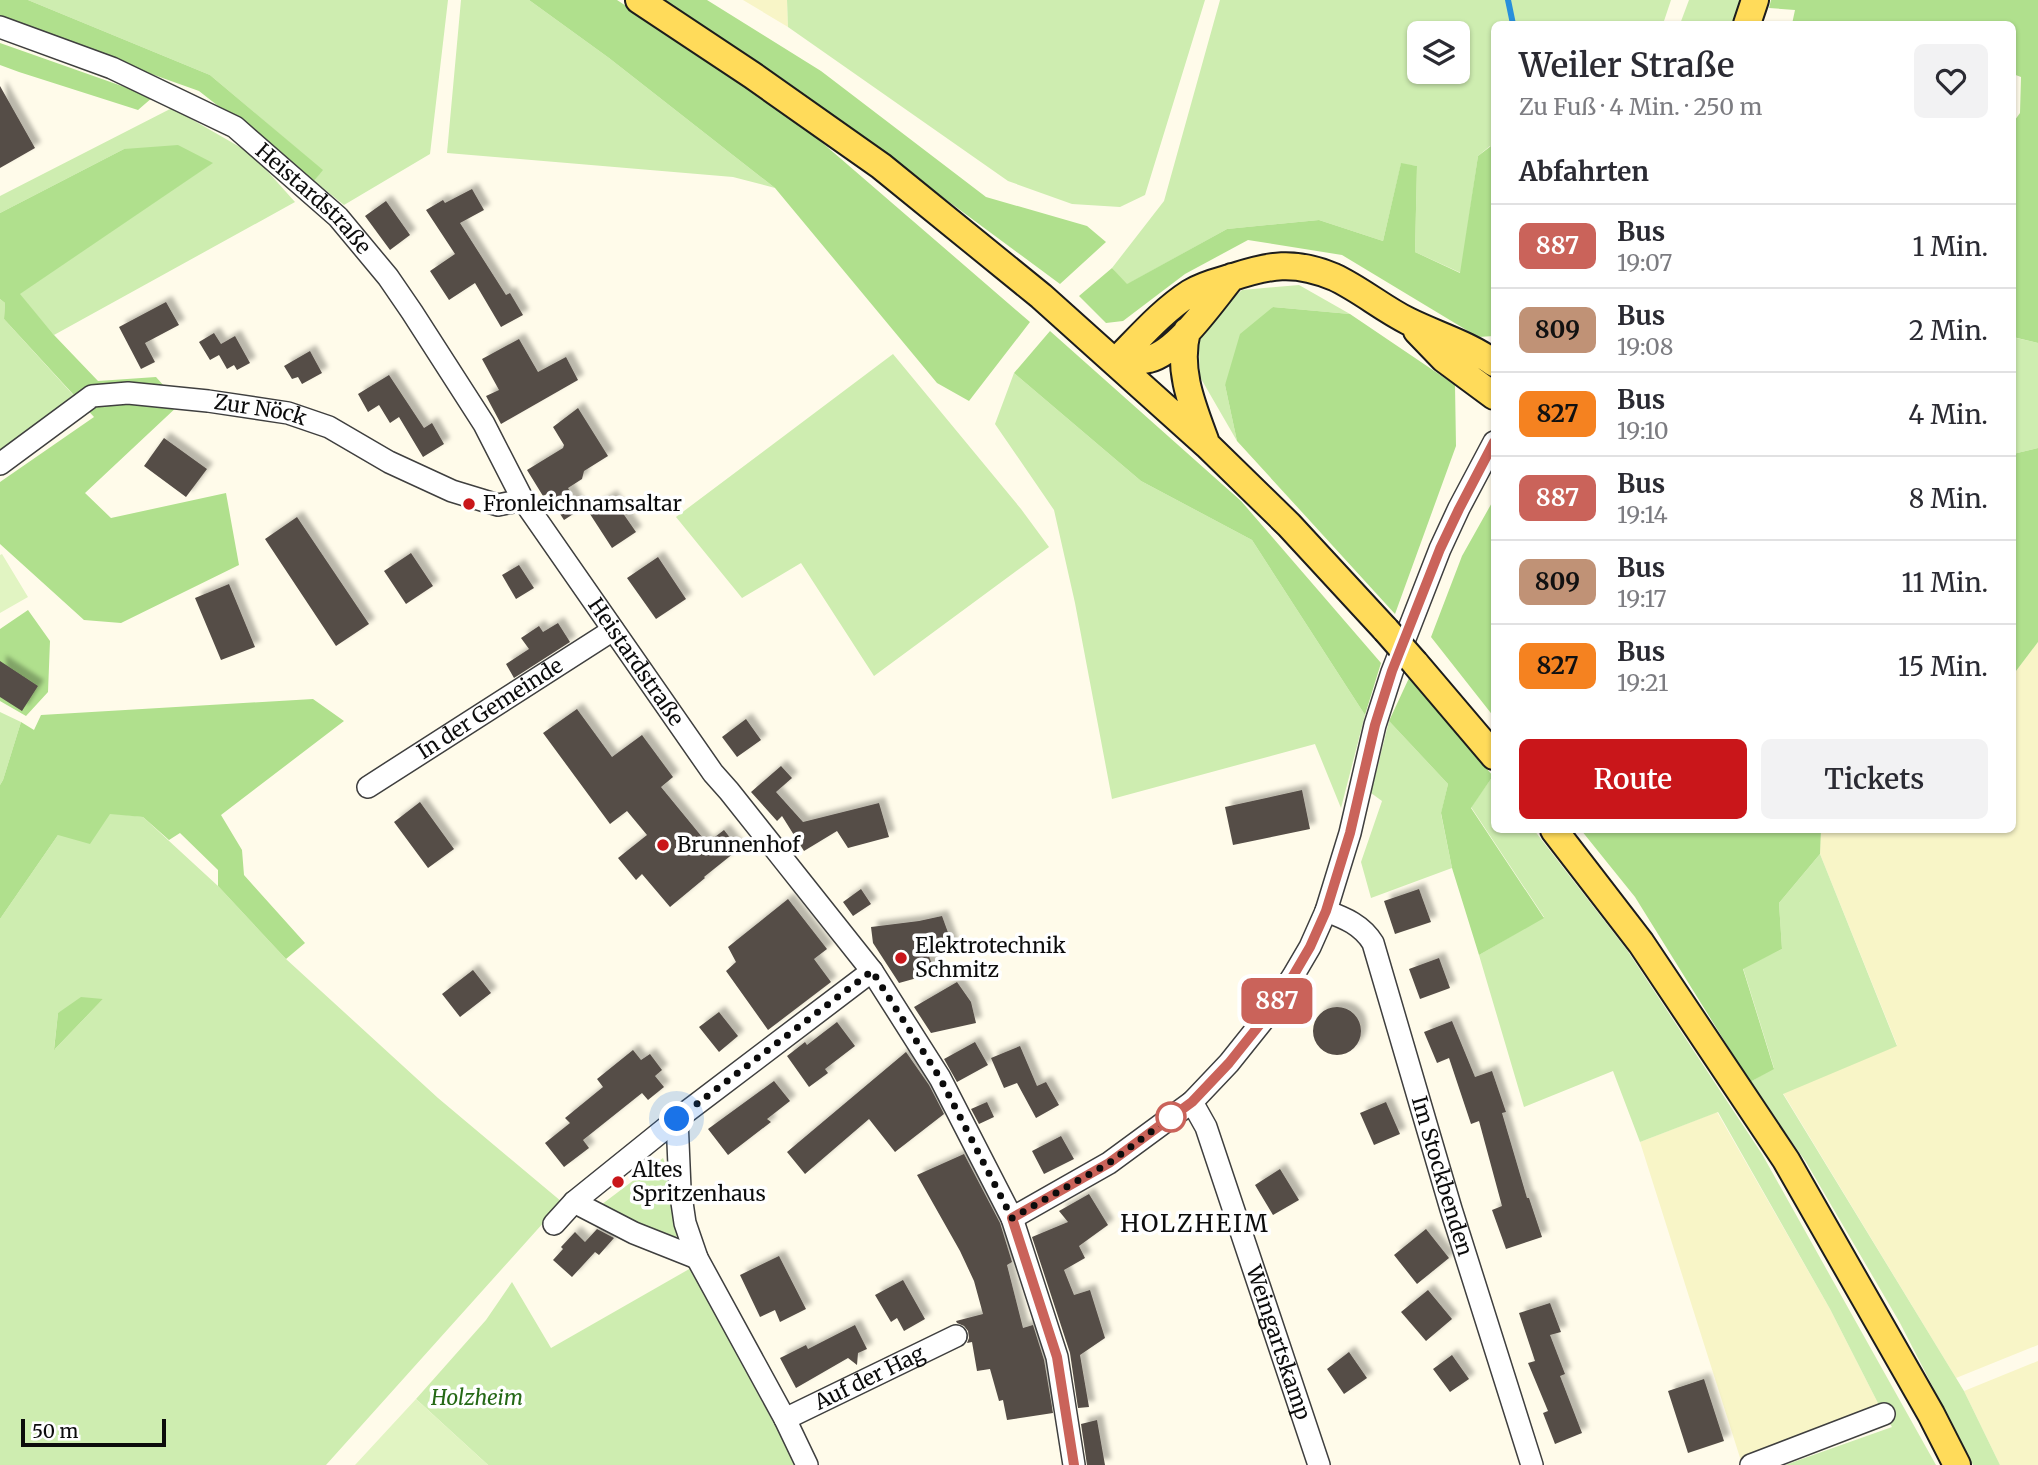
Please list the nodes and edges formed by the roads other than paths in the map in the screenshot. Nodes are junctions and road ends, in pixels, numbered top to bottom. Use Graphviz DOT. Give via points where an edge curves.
graph roads {
  1 [pos="639,0"];
  2 [pos="1755,0"];
  3 [pos="1748,21"];
  4 [pos="0,27"];
  5 [pos="1232,277"];
  6 [pos="1406,320"];
  7 [pos="1187,331"];
  8 [pos="1489,356"];
  9 [pos="1115,362"];
  10 [pos="1491,394"];
  11 [pos="1207,445"];
  12 [pos="1491,448"];
  13 [pos="0,464"];
  14 [pos="523,500"];
  15 [pos="613,630"];
  16 [pos="1491,752"];
  17 [pos="368,787"];
  18 [pos="1556,833"];
  19 [pos="1326,911"];
  20 [pos="872,971"];
  21 [pos="1192,1102"];
  22 [pos="677,1119"];
  23 [pos="574,1202"];
  24 [pos="1012,1218"];
  25 [pos="554,1224"];
  26 [pos="697,1258"];
  27 [pos="956,1336"];
  28 [pos="1884,1414"];
  29 [pos="785,1419"];
  30 [pos="807,1465"];
  31 [pos="1074,1465"];
  32 [pos="1319,1465"];
  33 [pos="1532,1465"];
  34 [pos="1751,1465"];
  35 [pos="1957,1465"];
  1 -- 9 [label="main road" via="881,166"];
  2 -- 3 [label="main road"];
  4 -- 14 [label="street, Heistardstraße" via="112,68 235,127 338,217 412,312 484,424"];
  5 -- 6 [label="main road" via="1269,266 1318,272"];
  5 -- 7 [label="main road"];
  5 -- 9 [label="main road" via="1189,294"];
  6 -- 8 [label="main road"];
  6 -- 10 [label="main road" via="1444,359"];
  7 -- 9 [label="main road" via="1158,356"];
  7 -- 11 [label="main road" via="1185,373"];
  9 -- 11 [label="main road"];
  11 -- 16 [label="main road, bridge" via="1386,630"];
  12 -- 19 [label="street" via="1440,549 1392,671"];
  13 -- 14 [label="street, Zur Nöck" via="92,396 128,393 288,413 329,428 452,491 498,505"];
  14 -- 15 [label="street, Heistardstraße"];
  15 -- 17 [label="street, In der Gemeinde"];
  15 -- 20 [label="street, Heistardstraße" via="713,773"];
  18 -- 35 [label="main road" via="1641,943 1786,1160"];
  19 -- 21 [label="street" via="1310,947 1269,1013"];
  19 -- 33 [label="street, Im Stockbenden" via="1356,924 1373,943"];
  20 -- 22 [label="street"];
  20 -- 24 [label="street, Heistardstraße" via="940,1078"];
  21 -- 24 [label="street" via="1109,1163"];
  21 -- 32 [label="street, Weingartskamp" via="1206,1126"];
  22 -- 23 [label="street"];
  22 -- 26 [label="street" via="680,1189"];
  23 -- 25 [label="street"];
  23 -- 26 [label="street"];
  24 -- 31 [label="street, Heistardstraße" via="1057,1357"];
  26 -- 29 [label="street"];
  27 -- 29 [label="street, Auf der Hag"];
  28 -- 34 [label="street"];
  29 -- 30 [label="street"];
}
